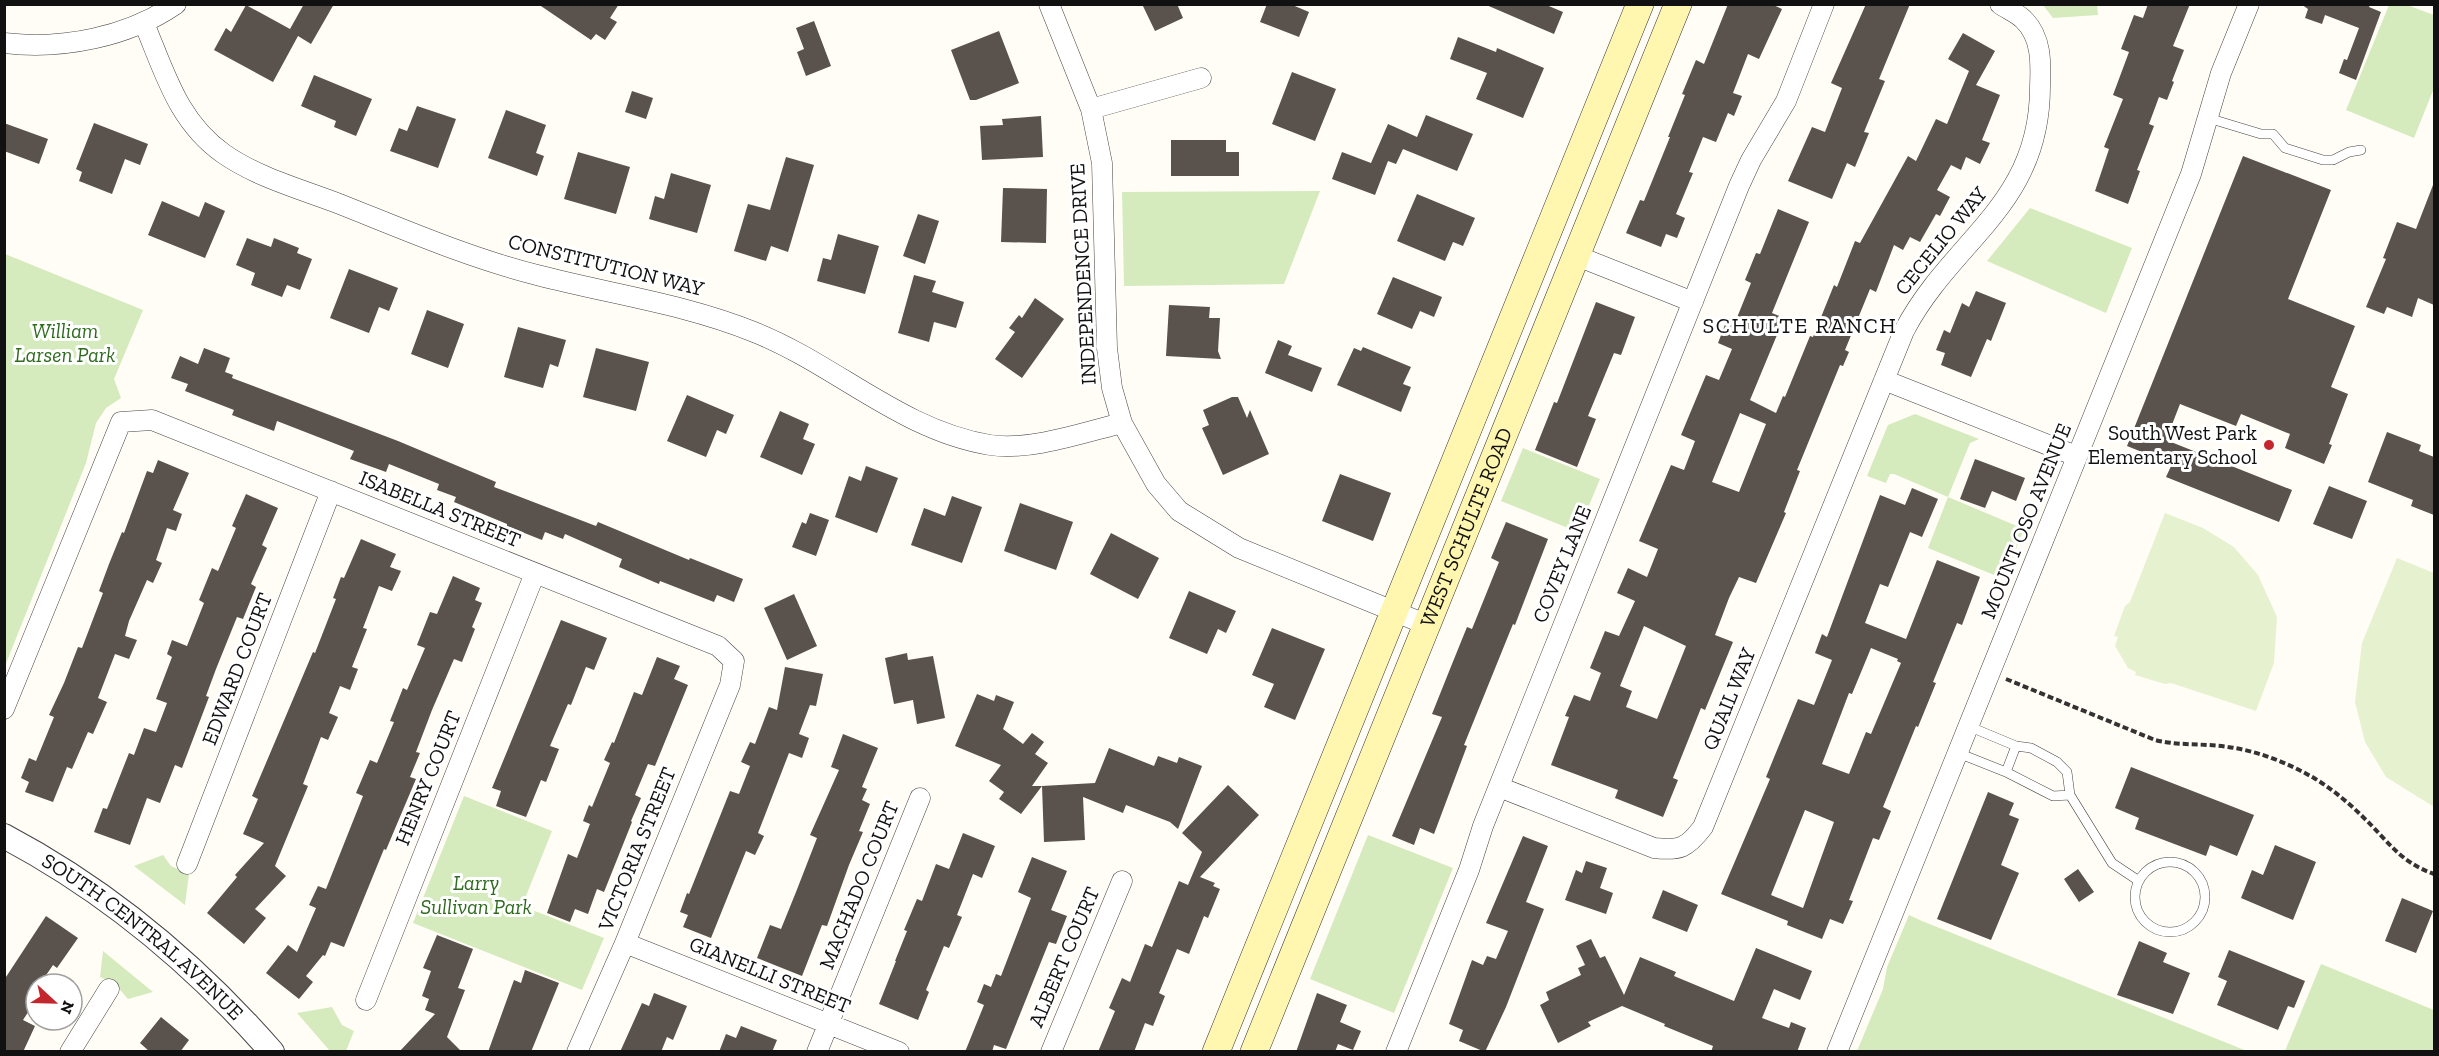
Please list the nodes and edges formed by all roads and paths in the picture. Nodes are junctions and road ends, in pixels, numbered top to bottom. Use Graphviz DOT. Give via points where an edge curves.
graph roads {
  1 [pos="176,4"];
  2 [pos="1049,4"];
  3 [pos="1640,4"];
  4 [pos="1678,4"];
  5 [pos="1824,4"];
  6 [pos="2000,4"];
  7 [pos="2249,4"];
  8 [pos="144,23"];
  9 [pos="4,44"];
  10 [pos="1201,78"];
  11 [pos="1091,109"];
  12 [pos="2208,118"];
  13 [pos="2361,150"];
  14 [pos="1577,256"];
  15 [pos="1693,302"];
  16 [pos="1884,380"];
  17 [pos="1122,423"];
  18 [pos="2076,456"];
  19 [pos="331,491"];
  20 [pos="535,573"];
  21 [pos="1393,611"];
  22 [pos="1425,624"];
  23 [pos="734,661"];
  24 [pos="1990,672"];
  25 [pos="11,677"];
  26 [pos="4,710"];
  27 [pos="1968,726"];
  28 [pos="2016,746"];
  29 [pos="1958,753"];
  30 [pos="2006,772"];
  31 [pos="1499,787"];
  32 [pos="2070,795"];
  33 [pos="920,798"];
  34 [pos="4,836"];
  35 [pos="187,864"];
  36 [pos="2434,874"];
  37 [pos="1122,881"];
  38 [pos="2139,881"];
  39 [pos="625,943"];
  40 [pos="109,989"];
  41 [pos="366,1000"];
  42 [pos="828,1023"];
  43 [pos="70,1052"];
  44 [pos="272,1052"];
  45 [pos="577,1052"];
  46 [pos="817,1052"];
  47 [pos="898,1052"];
  48 [pos="1051,1052"];
  49 [pos="1216,1052"];
  50 [pos="1254,1052"];
  51 [pos="1396,1052"];
  52 [pos="1837,1052"];
  1 -- 8 [label="street"];
  2 -- 11 [label="street, INDEPENDENCE DRIVE"];
  3 -- 21 [label="main road, WEST SCHULTE ROAD"];
  4 -- 14 [label="main road, WEST SCHULTE ROAD"];
  5 -- 15 [label="street, COVEY LANE" via="1786,101 1739,186"];
  6 -- 16 [label="street, CECELIO WAY" via="2022,17 2035,32 2041,60 2040,106 2028,160 2011,193 1988,224 1918,304"];
  7 -- 12 [label="street, MOUNT OSO AVENUE"];
  8 -- 9 [label="street" via="61,44"];
  8 -- 17 [label="street, CONSTITUTION WAY" via="179,107 201,135 226,155 263,174 462,252 536,275 710,315 757,333 912,419 958,438 993,446 1029,445"];
  10 -- 11 [label="street"];
  11 -- 17 [label="street, INDEPENDENCE DRIVE" via="1102,163 1107,348"];
  12 -- 13 [label="lane" via="2273,134 2284,148 2324,160"];
  12 -- 18 [label="street, MOUNT OSO AVENUE" via="2191,174"];
  14 -- 15 [label="street"];
  14 -- 22 [label="main road, WEST SCHULTE ROAD"];
  15 -- 31 [label="street, COVEY LANE"];
  16 -- 18 [label="street"];
  16 -- 31 [label="street, QUAIL WAY" via="1704,827 1693,841 1674,850 1654,848"];
  17 -- 21 [label="street, INDEPENDENCE DRIVE" via="1156,484 1179,511 1239,548"];
  18 -- 24 [label="street, MOUNT OSO AVENUE"];
  19 -- 20 [label="street, ISABELLA STREET"];
  19 -- 25 [label="street, ISABELLA STREET" via="152,420 121,422"];
  19 -- 35 [label="street, EDWARD COURT"];
  20 -- 23 [label="street, ISABELLA STREET" via="718,646"];
  20 -- 41 [label="street, HENRY COURT"];
  21 -- 22 [label="street, INDEPENDENCE DRIVE"];
  21 -- 49 [label="main road, WEST SCHULTE ROAD"];
  22 -- 50 [label="main road, WEST SCHULTE ROAD"];
  23 -- 39 [label="street, VICTORIA STREET" via="730,685"];
  24 -- 27 [label="street, MOUNT OSO AVENUE"];
  24 -- 36 [label="path" via="2155,740 2229,747 2299,770 2342,796 2397,854"];
  25 -- 26 [label="street"];
  27 -- 28 [label="lane"];
  27 -- 29 [label="street, MOUNT OSO AVENUE"];
  28 -- 30 [label="lane"];
  28 -- 32 [label="lane" via="2031,748 2057,762 2067,772"];
  29 -- 30 [label="lane"];
  29 -- 52 [label="street, MOUNT OSO AVENUE"];
  30 -- 32 [label="lane" via="2053,796"];
  31 -- 51 [label="street, COVEY LANE"];
  32 -- 38 [label="lane" via="2112,862"];
  33 -- 42 [label="street, MACHADO COURT"];
  34 -- 44 [label="street, SOUTH CENTRAL AVENUE" via="106,899 156,938 207,983"];
  37 -- 48 [label="street, ALBERT COURT"];
  38 -- 38 [label="lane" via="2135,892 2138,912 2157,929 2180,930 2190,925 2203,906 2202,884 2196,873 2177,862 2155,865"];
  39 -- 42 [label="street, GIANELLI STREET"];
  39 -- 45 [label="street, VICTORIA STREET"];
  40 -- 43 [label="street"];
  42 -- 46 [label="street, MACHADO COURT"];
  42 -- 47 [label="street, GIANELLI STREET"];
}
